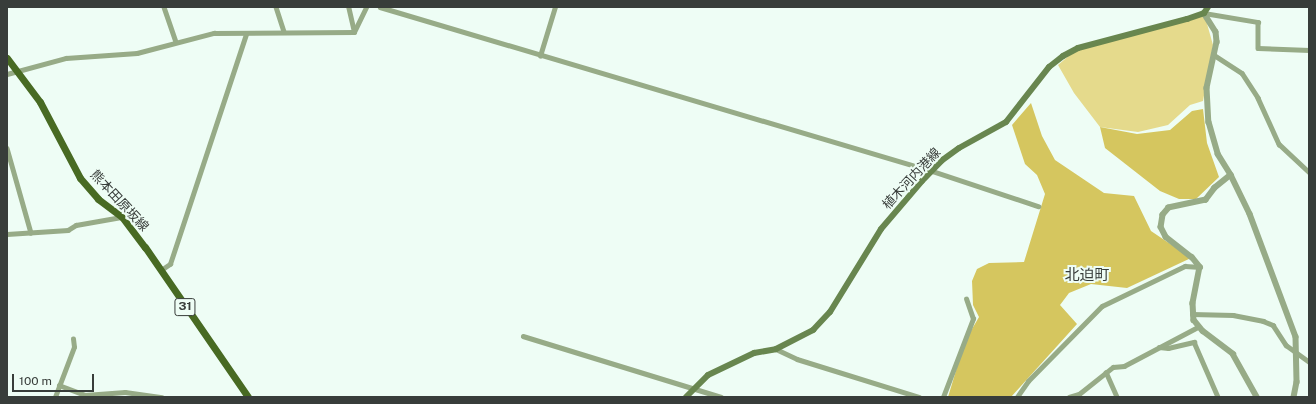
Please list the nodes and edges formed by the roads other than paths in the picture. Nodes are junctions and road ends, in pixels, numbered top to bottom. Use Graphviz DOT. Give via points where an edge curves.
graph roads {
  1 [pos="164,7"];
  2 [pos="276,7"];
  3 [pos="348,7"];
  4 [pos="366,7"];
  5 [pos="380,7"];
  6 [pos="555,7"];
  7 [pos="1208,7"];
  8 [pos="1204,13"];
  9 [pos="284,31"];
  10 [pos="354,32"];
  11 [pos="246,34"];
  12 [pos="176,41"];
  13 [pos="1309,50"];
  14 [pos="1214,55"];
  15 [pos="540,56"];
  16 [pos="7,58"];
  17 [pos="18,72"];
  18 [pos="7,74"];
  19 [pos="7,148"];
  20 [pos="932,171"];
  21 [pos="1309,172"];
  22 [pos="1230,175"];
  23 [pos="1038,206"];
  24 [pos="122,218"];
  25 [pos="31,233"];
  26 [pos="7,234"];
  27 [pos="1200,267"];
  28 [pos="161,270"];
  29 [pos="966,300"];
  30 [pos="1192,314"];
  31 [pos="1198,327"];
  32 [pos="523,336"];
  33 [pos="73,339"];
  34 [pos="1159,347"];
  35 [pos="776,349"];
  36 [pos="1298,356"];
  37 [pos="1309,362"];
  38 [pos="1106,372"];
  39 [pos="59,385"];
  40 [pos="693,388"];
  41 [pos="130,395"];
  42 [pos="55,397"];
  43 [pos="161,397"];
  44 [pos="248,397"];
  45 [pos="686,397"];
  46 [pos="721,397"];
  47 [pos="919,397"];
  48 [pos="943,397"];
  49 [pos="1017,397"];
  50 [pos="1070,397"];
  51 [pos="1117,397"];
  52 [pos="1218,397"];
  53 [pos="1257,397"];
  54 [pos="1294,397"];
  1 -- 12 [label="street"];
  2 -- 9 [label="street"];
  3 -- 10 [label="street"];
  4 -- 10 [label="street"];
  5 -- 15 [label="street"];
  6 -- 15 [label="street"];
  7 -- 8 [label="main road"];
  8 -- 13 [label="street" via="1258,22 1258,48"];
  8 -- 14 [label="street" via="1216,32"];
  8 -- 20 [label="main road, 植木河内港線" via="1078,48 1062,56 1040,77 1006,122 959,148"];
  9 -- 10 [label="street"];
  9 -- 11 [label="street"];
  11 -- 12 [label="street" via="214,33"];
  11 -- 28 [label="street" via="170,264"];
  12 -- 17 [label="street" via="137,53 66,58"];
  14 -- 21 [label="street" via="1242,73 1258,98 1279,144"];
  14 -- 22 [label="street" via="1207,88 1209,122 1218,154"];
  15 -- 20 [label="street"];
  16 -- 17 [label="main road, 熊本田原坂線 / 31"];
  17 -- 18 [label="street"];
  17 -- 24 [label="main road, 熊本田原坂線 / 31" via="40,102 80,178 98,199"];
  19 -- 25 [label="street"];
  20 -- 23 [label="street"];
  20 -- 35 [label="main road, 植木河内港線" via="881,228 830,312 813,330"];
  22 -- 27 [label="street" via="1206,200 1169,208 1160,221 1166,236"];
  22 -- 36 [label="street" via="1269,262 1296,337"];
  24 -- 25 [label="street" via="76,225 68,230"];
  24 -- 28 [label="main road, 熊本田原坂線 / 31"];
  25 -- 26 [label="street"];
  27 -- 30 [label="street"];
  27 -- 49 [label="street" via="1185,266 1102,306 1028,381"];
  28 -- 44 [label="main road, 熊本田原坂線 / 31"];
  29 -- 48 [label="street" via="973,318"];
  30 -- 31 [label="street"];
  30 -- 36 [label="street" via="1233,315 1263,321 1273,325 1286,345"];
  31 -- 34 [label="street"];
  31 -- 53 [label="street" via="1233,354"];
  32 -- 40 [label="street"];
  33 -- 39 [label="street" via="74,347"];
  34 -- 38 [label="street"];
  34 -- 52 [label="street" via="1168,348 1194,342"];
  35 -- 40 [label="main road, 植木河内港線" via="754,354 713,372"];
  35 -- 47 [label="street" via="797,359"];
  36 -- 37 [label="street"];
  36 -- 54 [label="street"];
  38 -- 50 [label="street" via="1079,394"];
  38 -- 51 [label="street"];
  39 -- 41 [label="street" via="85,395"];
  39 -- 42 [label="street"];
  40 -- 45 [label="main road, 植木河内港線"];
  40 -- 46 [label="street"];
  41 -- 43 [label="street"];
}
